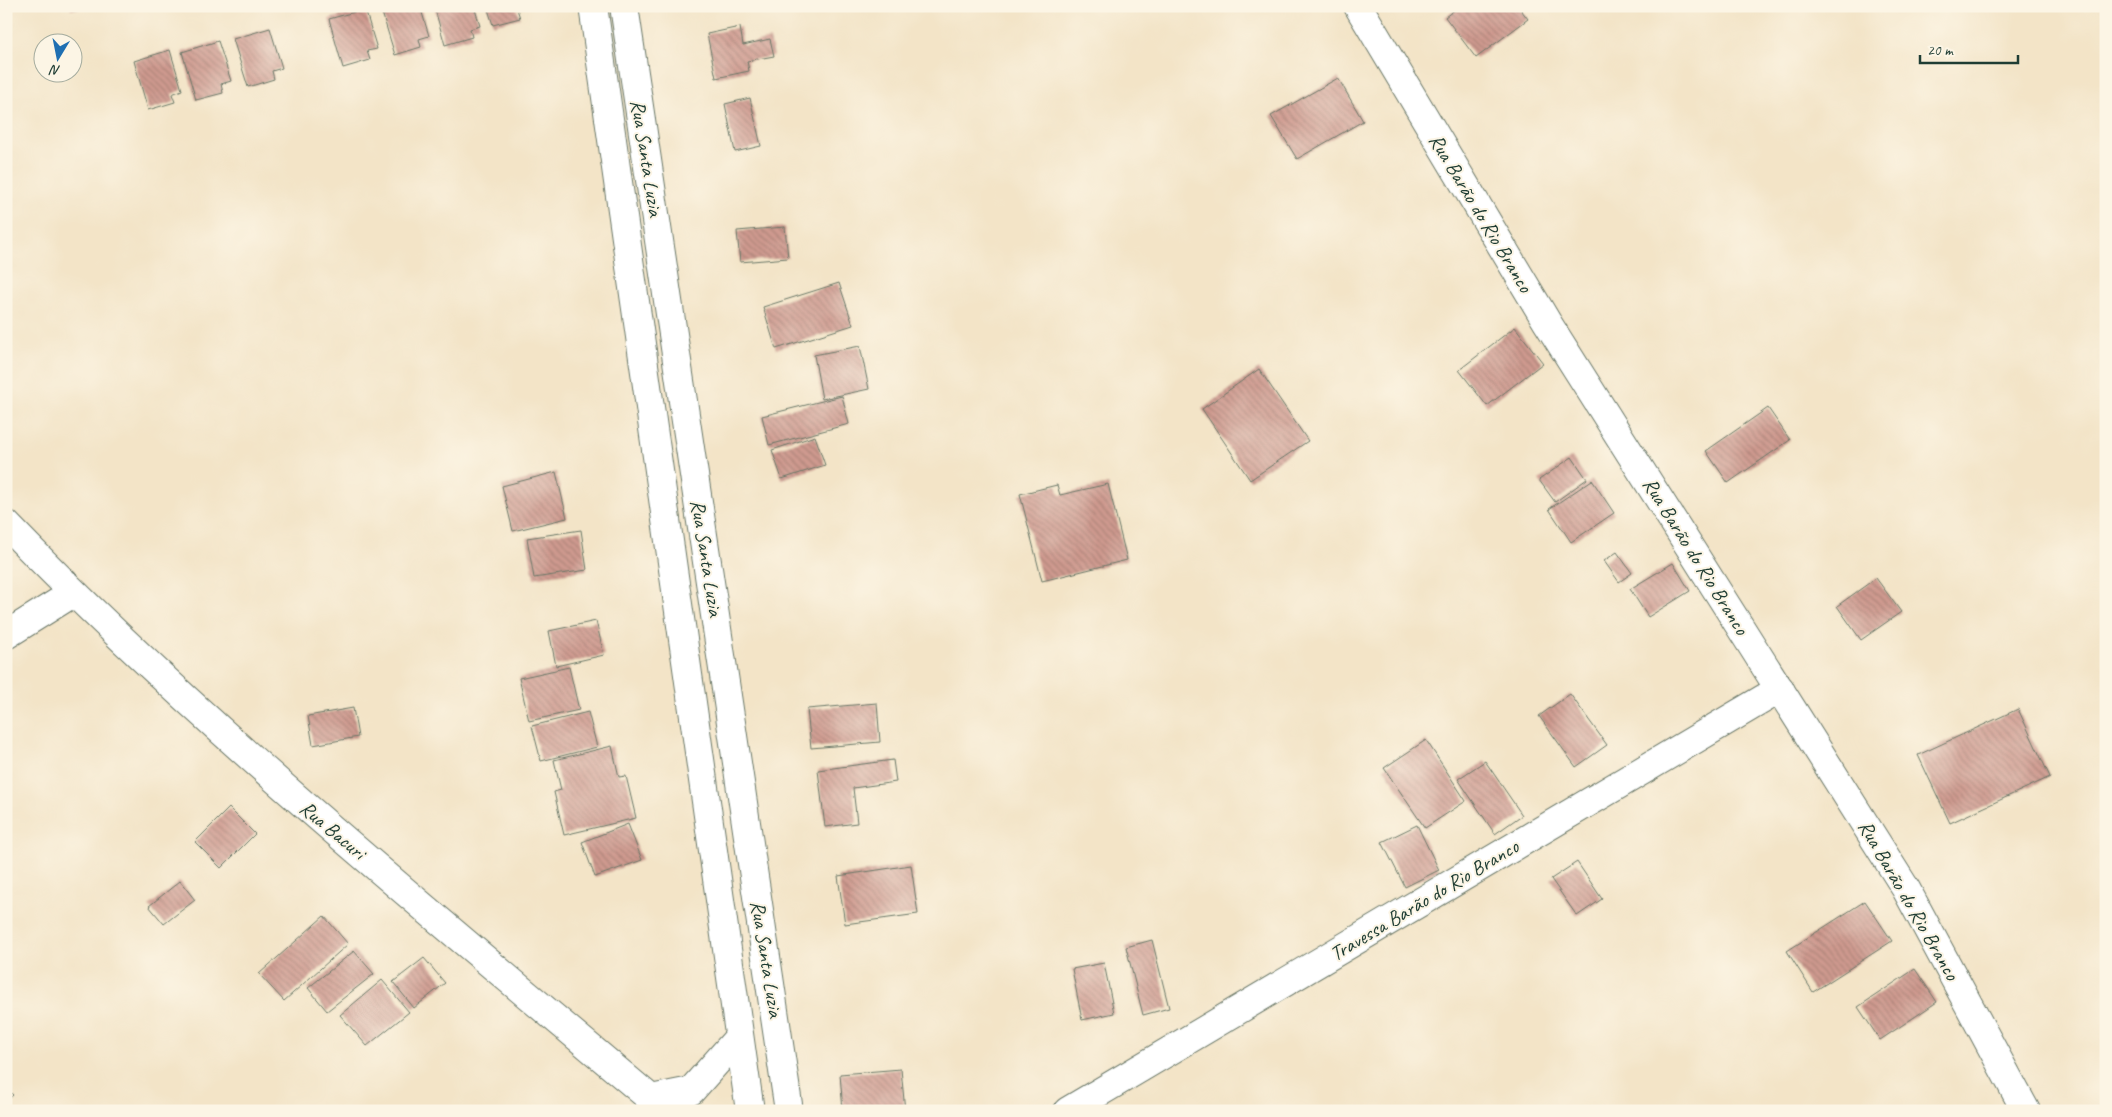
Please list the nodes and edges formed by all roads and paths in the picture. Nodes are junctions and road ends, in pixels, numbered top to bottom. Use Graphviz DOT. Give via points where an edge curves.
graph roads {
  1 [pos="593,6"];
  2 [pos="624,6"];
  3 [pos="1358,6"];
  4 [pos="6,524"];
  5 [pos="73,593"];
  6 [pos="6,635"];
  7 [pos="1780,689"];
  8 [pos="739,1037"];
  9 [pos="651,1099"];
  10 [pos="680,1111"];
  11 [pos="750,1111"];
  12 [pos="790,1111"];
  13 [pos="1068,1111"];
  14 [pos="2026,1111"];
  1 -- 8 [label="street, Rua Santa Luzia"];
  2 -- 12 [label="street, Rua Santa Luzia"];
  3 -- 7 [label="street, Rua Barão do Rio Branco" via="1547,322"];
  4 -- 5 [label="street, Rua Bacuri"];
  5 -- 6 [label="street"];
  5 -- 9 [label="street, Rua Bacuri" via="294,796"];
  7 -- 13 [label="street, Travessa Barão do Rio Branco"];
  7 -- 14 [label="street, Rua Barão do Rio Branco" via="1906,889"];
  8 -- 9 [label="street" via="691,1091"];
  8 -- 11 [label="street, Rua Santa Luzia"];
  9 -- 10 [label="street, Rua Bacuri"];
}
